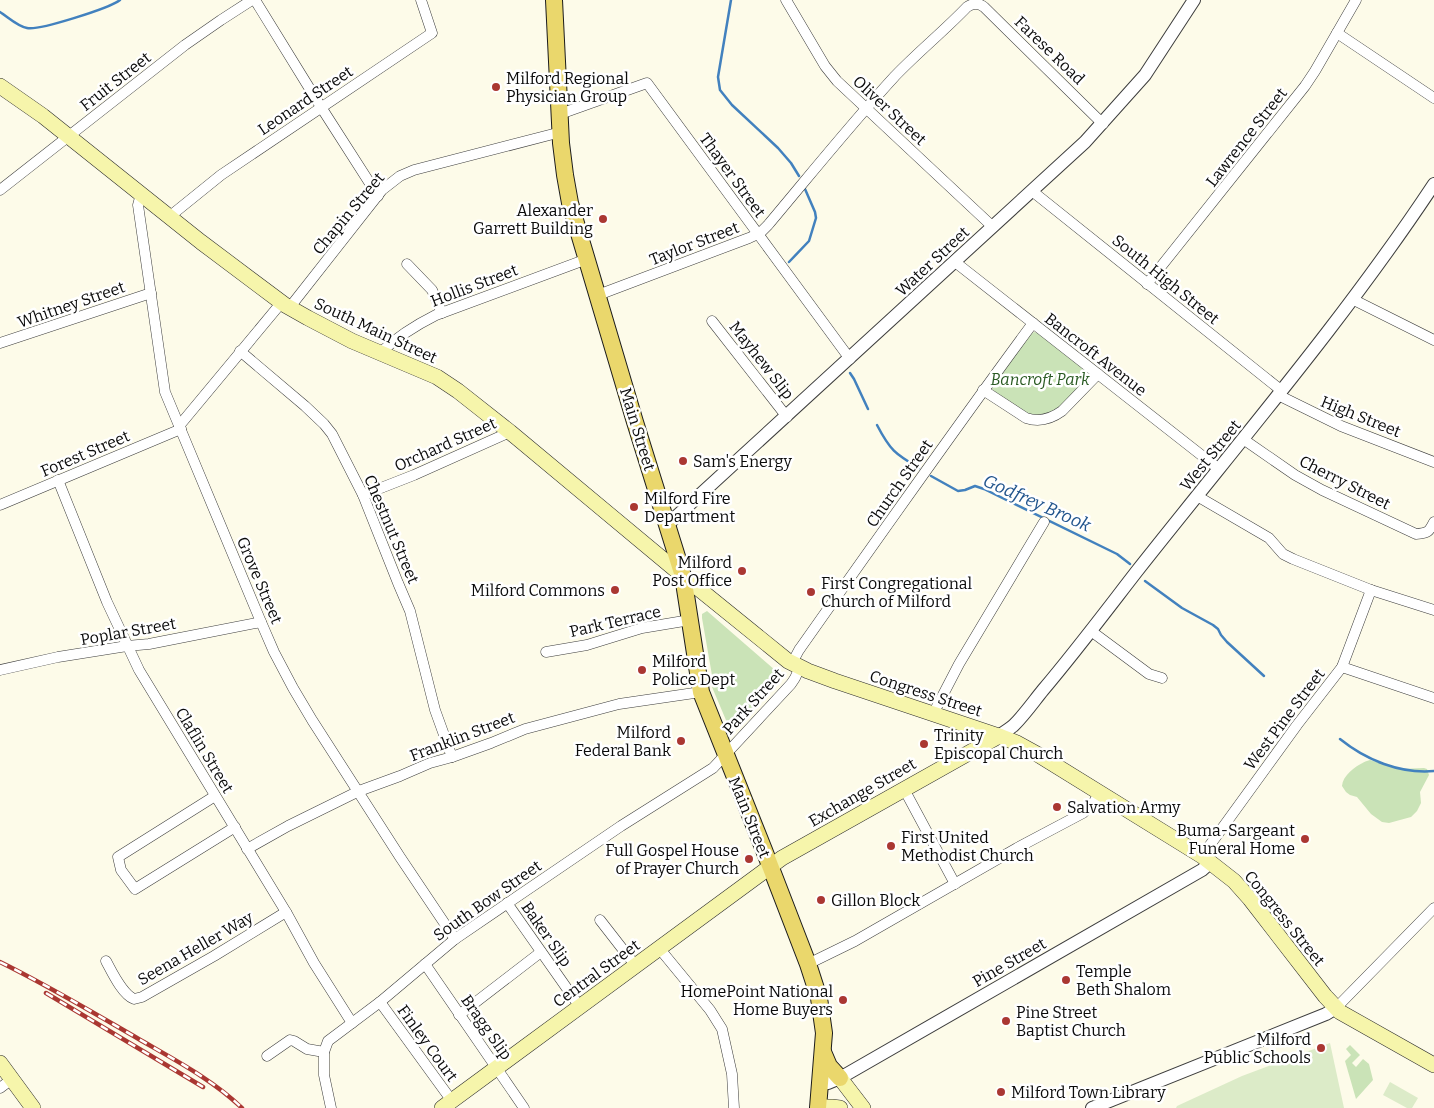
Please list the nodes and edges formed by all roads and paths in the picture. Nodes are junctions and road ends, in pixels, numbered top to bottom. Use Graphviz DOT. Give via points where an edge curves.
graph roads {
  1 [pos="254,0"];
  2 [pos="421,0"];
  3 [pos="554,0"];
  4 [pos="786,0"];
  5 [pos="1194,0"];
  6 [pos="1356,0"];
  7 [pos="1337,33"];
  8 [pos="0,86"];
  9 [pos="1434,98"];
  10 [pos="321,107"];
  11 [pos="866,108"];
  12 [pos="560,114"];
  13 [pos="1103,124"];
  14 [pos="561,132"];
  15 [pos="68,136"];
  16 [pos="1434,184"];
  17 [pos="0,190"];
  18 [pos="1032,191"];
  19 [pos="141,194"];
  20 [pos="378,196"];
  21 [pos="169,217"];
  22 [pos="993,227"];
  23 [pos="758,234"];
  24 [pos="587,259"];
  25 [pos="955,262"];
  26 [pos="407,264"];
  27 [pos="1147,284"];
  28 [pos="150,293"];
  29 [pos="598,295"];
  30 [pos="1352,299"];
  31 [pos="286,305"];
  32 [pos="442,313"];
  33 [pos="712,321"];
  34 [pos="1033,323"];
  35 [pos="1434,340"];
  36 [pos="0,343"];
  37 [pos="240,351"];
  38 [pos="380,353"];
  39 [pos="850,359"];
  40 [pos="1098,374"];
  41 [pos="983,390"];
  42 [pos="1280,393"];
  43 [pos="787,416"];
  44 [pos="180,428"];
  45 [pos="510,432"];
  46 [pos="1243,439"];
  47 [pos="1434,462"];
  48 [pos="1219,469"];
  49 [pos="58,480"];
  50 [pos="364,495"];
  51 [pos="1197,496"];
  52 [pos="0,505"];
  53 [pos="1044,522"];
  54 [pos="1434,522"];
  55 [pos="667,525"];
  56 [pos="684,576"];
  57 [pos="1371,590"];
  58 [pos="1434,610"];
  59 [pos="690,620"];
  60 [pos="261,622"];
  61 [pos="1091,631"];
  62 [pos="127,646"];
  63 [pos="546,652"];
  64 [pos="796,665"];
  65 [pos="1342,667"];
  66 [pos="0,670"];
  67 [pos="1162,678"];
  68 [pos="701,692"];
  69 [pos="1434,698"];
  70 [pos="933,714"];
  71 [pos="999,736"];
  72 [pos="726,754"];
  73 [pos="452,757"];
  74 [pos="904,789"];
  75 [pos="359,791"];
  76 [pos="1099,793"];
  77 [pos="216,796"];
  78 [pos="234,828"];
  79 [pos="247,849"];
  80 [pos="1206,859"];
  81 [pos="770,866"];
  82 [pos="955,884"];
  83 [pos="508,903"];
  84 [pos="1434,908"];
  85 [pos="286,912"];
  86 [pos="600,920"];
  87 [pos="455,939"];
  88 [pos="659,948"];
  89 [pos="541,952"];
  90 [pos="106,961"];
  91 [pos="425,964"];
  92 [pos="808,964"];
  93 [pos="636,965"];
  94 [pos="380,1002"];
  95 [pos="580,1007"];
  96 [pos="1336,1008"];
  97 [pos="459,1015"];
  98 [pos="352,1023"];
  99 [pos="324,1052"];
  100 [pos="823,1052"];
  101 [pos="267,1056"];
  102 [pos="0,1063"];
  103 [pos="1434,1065"];
  104 [pos="497,1068"];
  105 [pos="840,1078"];
  106 [pos="6,1084"];
  107 [pos="820,1084"];
  108 [pos="447,1105"];
  109 [pos="33,1108"];
  110 [pos="330,1108"];
  111 [pos="524,1108"];
  112 [pos="734,1108"];
  113 [pos="817,1108"];
  114 [pos="840,1108"];
  115 [pos="854,1108"];
  116 [pos="863,1108"];
  117 [pos="1092,1108"];
  1 -- 10 [label="street"];
  1 -- 15 [label="street, Fruit Street" via="195,38"];
  2 -- 10 [label="street, Leonard Street" via="432,33"];
  3 -- 12 [label="main road, Main Street"];
  4 -- 11 [label="street, Oliver Street" via="830,74"];
  5 -- 13 [label="street, Water Street" via="1149,70"];
  6 -- 7 [label="street, Lawrence Street"];
  7 -- 9 [label="street"];
  7 -- 27 [label="street, Lawrence Street" via="1288,109"];
  8 -- 15 [label="main road, South Main Street"];
  10 -- 20 [label="street"];
  10 -- 21 [label="street, Leonard Street" via="221,175"];
  11 -- 13 [label="street, Farese Road" via="967,7 978,4"];
  11 -- 22 [label="street, Oliver Street"];
  11 -- 23 [label="street, Taylor Street"];
  12 -- 14 [label="main road, Main Street"];
  12 -- 23 [label="street, Thayer Street" via="647,83"];
  13 -- 18 [label="street, Water Street"];
  14 -- 20 [label="street, Chapin Street" via="410,171 393,180"];
  14 -- 24 [label="main road, Main Street" via="568,191"];
  15 -- 17 [label="street, Fruit Street"];
  15 -- 19 [label="main road, South Main Street"];
  16 -- 30 [label="street, West Street"];
  18 -- 22 [label="street, Water Street"];
  18 -- 27 [label="street, South High Street"];
  19 -- 21 [label="main road, South Main Street"];
  19 -- 28 [label="street, Grove Street" via="139,208"];
  20 -- 31 [label="street, Chapin Street"];
  21 -- 31 [label="main road, South Main Street"];
  22 -- 25 [label="street, Water Street"];
  23 -- 29 [label="street, Taylor Street"];
  23 -- 39 [label="street, Thayer Street"];
  24 -- 29 [label="main road, Main Street"];
  24 -- 32 [label="street, Hollis Street"];
  25 -- 34 [label="street, Bancroft Avenue"];
  25 -- 39 [label="street, Water Street"];
  26 -- 32 [label="street" via="432,290"];
  27 -- 42 [label="street, South High Street"];
  28 -- 36 [label="street, Whitney Street"];
  28 -- 44 [label="street, Grove Street" via="164,388"];
  29 -- 55 [label="main road, Main Street"];
  30 -- 35 [label="street"];
  30 -- 42 [label="street, West Street"];
  31 -- 37 [label="street, Forest Street"];
  31 -- 38 [label="main road, South Main Street"];
  32 -- 38 [label="street, Hollis Street" via="401,335"];
  33 -- 43 [label="street, Mayhew Slip"];
  34 -- 40 [label="street, Bancroft Avenue"];
  34 -- 41 [label="street, Church Street"];
  37 -- 44 [label="street, Forest Street"];
  37 -- 50 [label="street, Chestnut Street" via="324,424"];
  38 -- 45 [label="main road, South Main Street" via="437,377"];
  39 -- 43 [label="street, Water Street"];
  40 -- 41 [label="street" via="1062,412 1042,420 1026,418"];
  40 -- 48 [label="street, Bancroft Avenue"];
  41 -- 64 [label="street, Church Street" via="799,650"];
  42 -- 46 [label="street, West Street"];
  42 -- 47 [label="street, High Street" via="1342,426"];
  43 -- 55 [label="street, Water Street"];
  44 -- 49 [label="street, Forest Street"];
  44 -- 60 [label="street, Grove Street"];
  45 -- 50 [label="street, Orchard Street"];
  45 -- 56 [label="main road, South Main Street"];
  46 -- 48 [label="street, West Street"];
  46 -- 54 [label="street, Cherry Street" via="1322,490 1416,534 1426,533"];
  48 -- 51 [label="street, West Street"];
  49 -- 52 [label="street, Forest Street"];
  49 -- 62 [label="street, Claflin Street"];
  50 -- 73 [label="street, Chestnut Street" via="410,611 434,710"];
  51 -- 57 [label="street" via="1269,538 1292,559"];
  51 -- 61 [label="street, West Street"];
  53 -- 70 [label="street" via="959,664"];
  55 -- 56 [label="main road, Main Street"];
  56 -- 59 [label="main road, Main Street"];
  56 -- 64 [label="main road, Congress Street"];
  57 -- 58 [label="street"];
  57 -- 65 [label="street, West Pine Street"];
  59 -- 63 [label="street, Park Terrace" via="642,628 587,645"];
  59 -- 68 [label="main road, Main Street"];
  60 -- 62 [label="street, Poplar Street"];
  60 -- 75 [label="street, Grove Street" via="293,688"];
  61 -- 67 [label="street" via="1149,674"];
  61 -- 71 [label="street, West Street" via="1014,726"];
  62 -- 66 [label="street, Poplar Street"];
  62 -- 77 [label="street, Claflin Street"];
  64 -- 70 [label="main road, Congress Street"];
  64 -- 72 [label="street, Park Street" via="791,684"];
  65 -- 69 [label="street"];
  65 -- 80 [label="street, West Pine Street" via="1297,725"];
  68 -- 72 [label="main road, Main Street"];
  68 -- 73 [label="street, Franklin Street" via="619,704 578,714 525,729"];
  70 -- 71 [label="main road, Congress Street"];
  71 -- 74 [label="main road, Exchange Street"];
  71 -- 76 [label="main road, Congress Street" via="1037,754"];
  72 -- 81 [label="main road, Main Street"];
  72 -- 83 [label="street, South Bow Street" via="713,768"];
  73 -- 75 [label="street, Franklin Street"];
  74 -- 81 [label="main road, Exchange Street"];
  74 -- 82 [label="street"];
  75 -- 79 [label="street, Franklin Street"];
  75 -- 87 [label="street, Grove Street"];
  76 -- 80 [label="main road, Congress Street"];
  76 -- 82 [label="street" via="1083,812"];
  77 -- 78 [label="street, Claflin Street"];
  77 -- 78 [label="street" via="118,857 121,870 135,889"];
  78 -- 79 [label="street, Claflin Street"];
  79 -- 85 [label="street, Claflin Street"];
  80 -- 96 [label="main road, Congress Street" via="1234,881 1250,899"];
  80 -- 105 [label="street, Pine Street" via="1202,870"];
  81 -- 88 [label="main road, Central Street"];
  81 -- 92 [label="main road, Main Street"];
  82 -- 92 [label="street"];
  83 -- 87 [label="street, South Bow Street"];
  83 -- 89 [label="street, Baker Slip"];
  84 -- 96 [label="street"];
  85 -- 90 [label="street, Seena Heller Way" via="142,997 129,997"];
  85 -- 98 [label="street, Claflin Street"];
  86 -- 93 [label="street"];
  87 -- 91 [label="street, South Bow Street"];
  88 -- 93 [label="main road, Central Street"];
  88 -- 112 [label="street" via="722,1029 732,1074"];
  89 -- 95 [label="street, Baker Slip"];
  89 -- 97 [label="street"];
  91 -- 94 [label="street, South Bow Street"];
  91 -- 97 [label="street, Bragg Slip"];
  92 -- 100 [label="main road, Main Street" via="822,1008"];
  93 -- 95 [label="main road, Central Street"];
  94 -- 98 [label="street, South Bow Street"];
  94 -- 108 [label="street, Finley Court"];
  95 -- 104 [label="main road, Central Street"];
  96 -- 103 [label="main road, Congress Street"];
  96 -- 117 [label="street"];
  97 -- 104 [label="street, Bragg Slip"];
  98 -- 99 [label="street, South Bow Street" via="328,1041"];
  99 -- 101 [label="street" via="307,1049 290,1040"];
  99 -- 110 [label="street"];
  100 -- 105 [label="main road"];
  100 -- 107 [label="main road, Main Street"];
  102 -- 106 [label="main road"];
  104 -- 108 [label="main road, Central Street"];
  104 -- 111 [label="street, Bragg Slip"];
  105 -- 107 [label="street, Pine Street"];
  105 -- 116 [label="main road"];
  106 -- 109 [label="main road"];
  107 -- 113 [label="main road, Main Street"];
  113 -- 114 [label="main road"];
  114 -- 115 [label="main road"];
}
